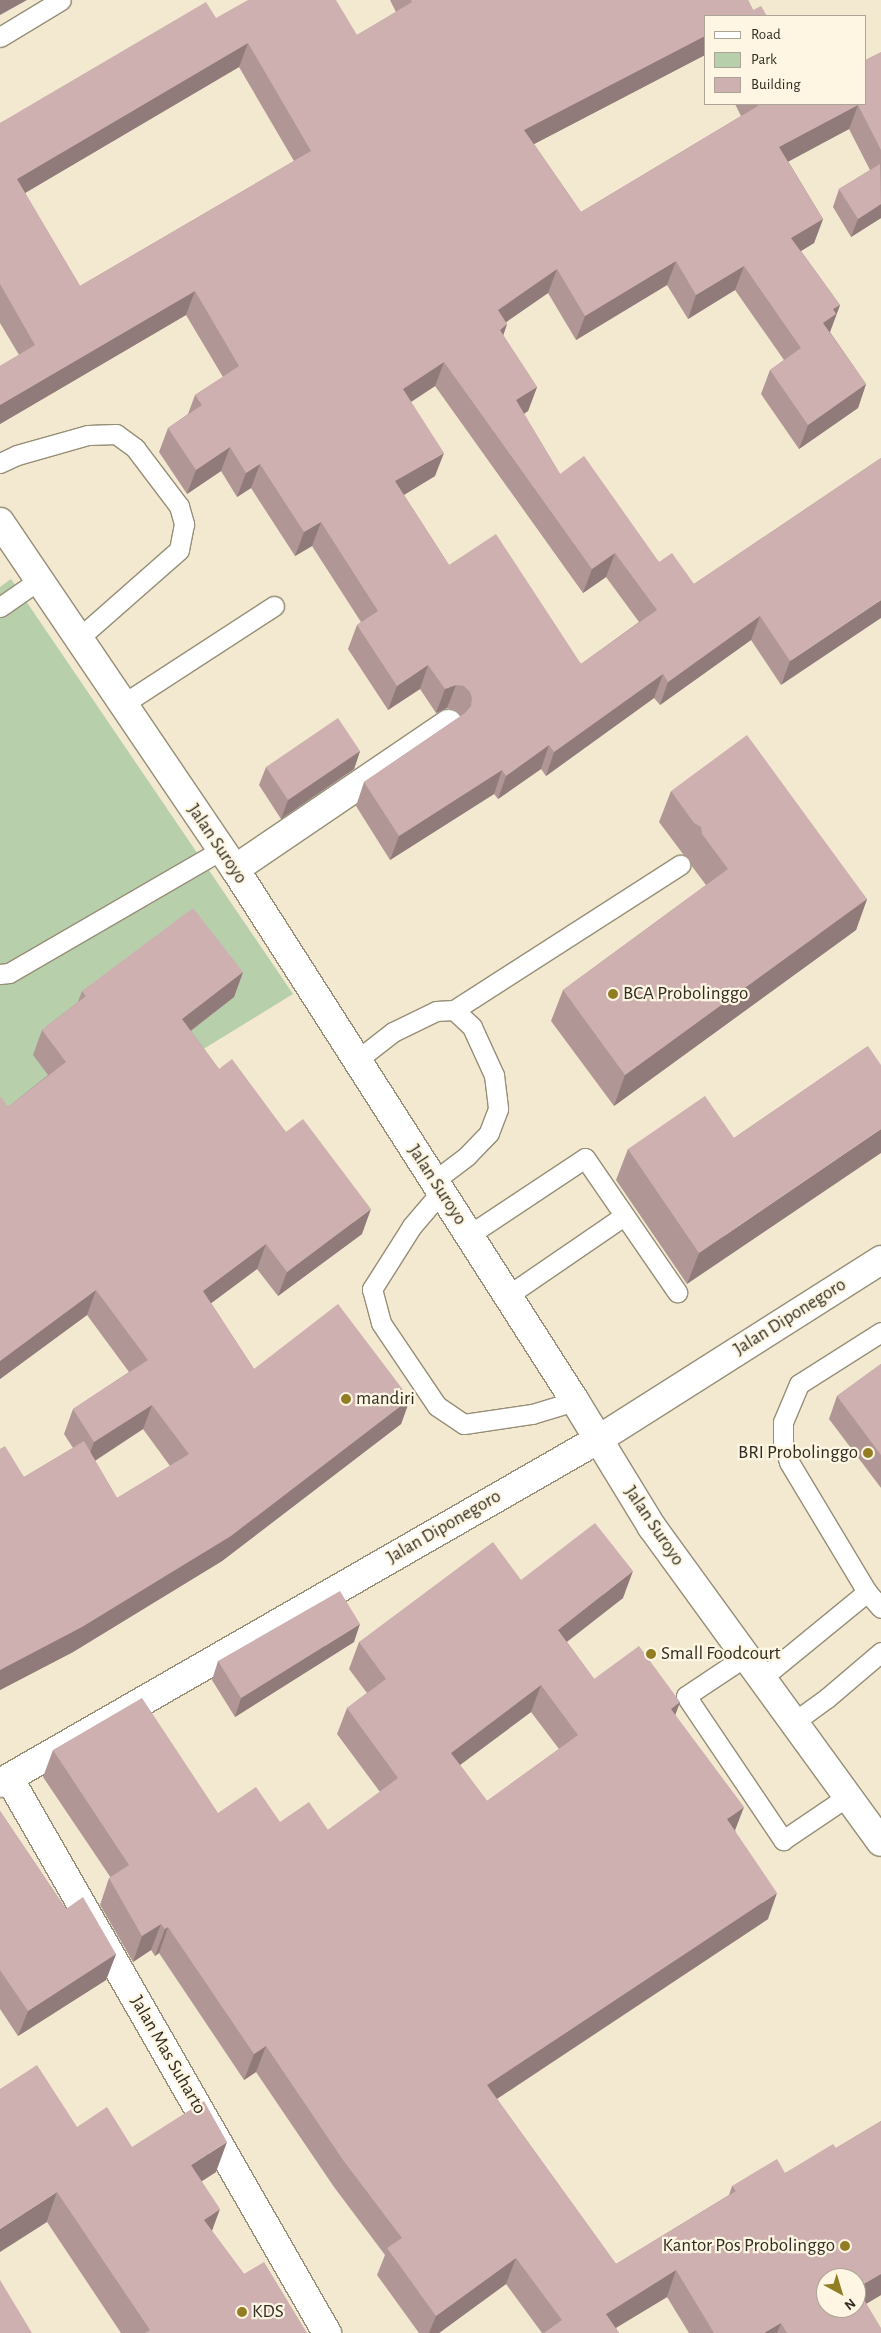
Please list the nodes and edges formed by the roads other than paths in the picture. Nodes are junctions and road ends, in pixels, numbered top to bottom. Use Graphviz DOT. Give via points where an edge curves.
graph roads {
  1 [pos="61,0"];
  2 [pos="0,37"];
  3 [pos="0,463"];
  4 [pos="0,522"];
  5 [pos="39,580"];
  6 [pos="274,606"];
  7 [pos="0,607"];
  8 [pos="79,638"];
  9 [pos="123,704"];
  10 [pos="448,724"];
  11 [pos="228,859"];
  12 [pos="680,865"];
  13 [pos="0,974"];
  14 [pos="454,1010"];
  15 [pos="357,1060"];
  16 [pos="437,1187"];
  17 [pos="624,1216"];
  18 [pos="469,1235"];
  19 [pos="881,1260"];
  20 [pos="676,1292"];
  21 [pos="507,1296"];
  22 [pos="881,1332"];
  23 [pos="575,1401"];
  24 [pos="599,1439"];
  25 [pos="867,1592"];
  26 [pos="881,1608"];
  27 [pos="881,1652"];
  28 [pos="746,1656"];
  29 [pos="762,1678"];
  30 [pos="794,1722"];
  31 [pos="4,1780"];
  32 [pos="848,1796"];
  33 [pos="881,1842"];
  34 [pos="327,2333"];
  1 -- 2 [label="lane"];
  3 -- 8 [label="lane" via="88,434 116,434 135,448 178,506 184,524 179,550"];
  4 -- 5 [label="street, Jalan Suroyo"];
  5 -- 7 [label="lane"];
  5 -- 8 [label="street, Jalan Suroyo"];
  6 -- 9 [label="lane"];
  8 -- 9 [label="street, Jalan Suroyo"];
  9 -- 11 [label="street, Jalan Suroyo"];
  10 -- 11 [label="street"];
  11 -- 13 [label="lane" via="9,973"];
  11 -- 15 [label="street, Jalan Suroyo"];
  12 -- 14 [label="lane"];
  14 -- 15 [label="lane" via="436,1011 393,1032"];
  14 -- 16 [label="lane" via="472,1027 494,1075 498,1109 489,1133"];
  15 -- 16 [label="street, Jalan Suroyo"];
  16 -- 18 [label="street, Jalan Suroyo"];
  16 -- 23 [label="lane" via="372,1289 381,1323 436,1406 464,1424 532,1414"];
  17 -- 18 [label="lane" via="585,1158"];
  17 -- 20 [label="lane"];
  17 -- 21 [label="lane"];
  18 -- 21 [label="street, Jalan Suroyo"];
  19 -- 24 [label="street, Jalan Diponegoro"];
  21 -- 23 [label="street, Jalan Suroyo"];
  22 -- 25 [label="lane" via="799,1384 783,1422 783,1443 789,1462"];
  23 -- 24 [label="street, Jalan Suroyo"];
  24 -- 28 [label="street, Jalan Suroyo" via="652,1527"];
  24 -- 31 [label="street, Jalan Diponegoro"];
  25 -- 26 [label="lane"];
  25 -- 29 [label="lane"];
  27 -- 30 [label="lane"];
  28 -- 29 [label="street, Jalan Suroyo"];
  28 -- 32 [label="lane" via="686,1696 783,1840"];
  29 -- 30 [label="street, Jalan Suroyo"];
  30 -- 32 [label="street, Jalan Suroyo"];
  31 -- 34 [label="street, Jalan Mas Suharto"];
  32 -- 33 [label="street, Jalan Suroyo"];
}
